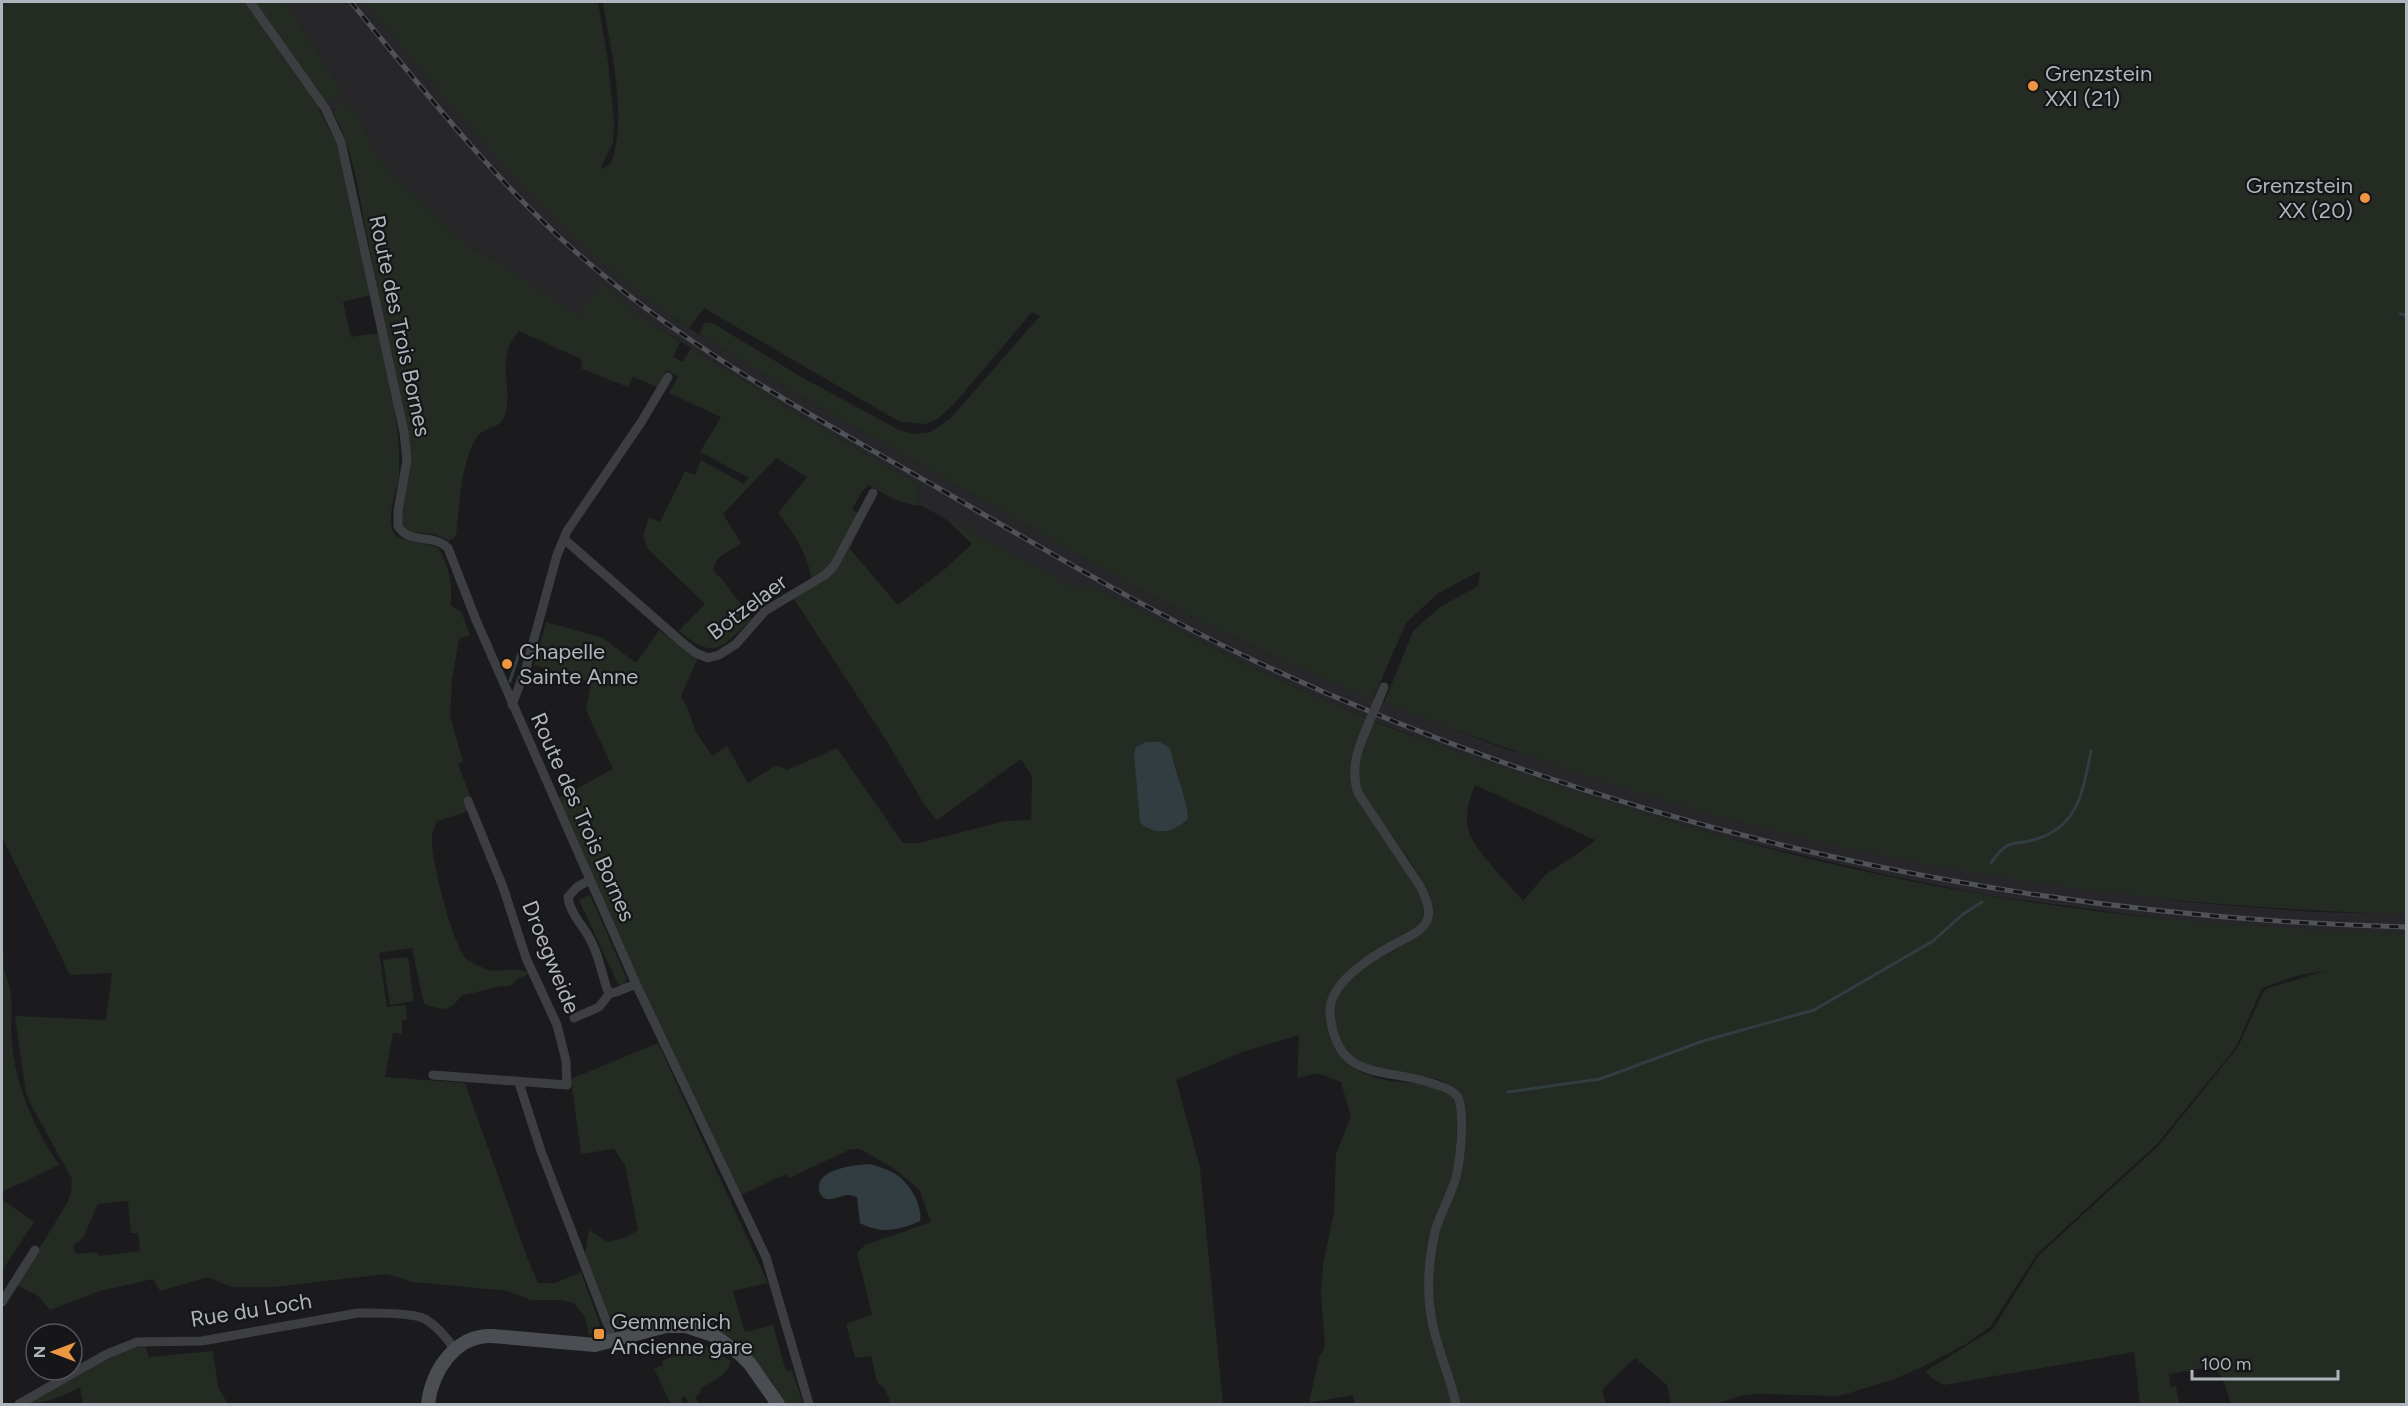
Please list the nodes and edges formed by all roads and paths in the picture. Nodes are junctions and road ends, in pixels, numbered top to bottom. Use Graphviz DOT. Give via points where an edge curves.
graph roads {
  1 [pos="250,2"];
  2 [pos="668,377"];
  3 [pos="873,493"];
  4 [pos="564,539"];
  5 [pos="1384,687"];
  6 [pos="512,705"];
  7 [pos="468,801"];
  8 [pos="590,880"];
  9 [pos="636,984"];
  10 [pos="610,993"];
  11 [pos="574,1018"];
  12 [pos="433,1075"];
  13 [pos="519,1083"];
  14 [pos="35,1250"];
  15 [pos="2,1302"];
  16 [pos="610,1342"];
  17 [pos="454,1350"];
  18 [pos="19,1404"];
  19 [pos="428,1404"];
  20 [pos="778,1404"];
  21 [pos="809,1404"];
  22 [pos="1456,1404"];
  1 -- 6 [label="street, Route des Trois Bornes" via="325,108 341,142 404,432 406,475 398,526 408,536 438,541 448,548"];
  2 -- 4 [label="street"];
  3 -- 4 [label="street, Botzelaer" via="834,566 825,575 765,611 736,644 708,658 684,644"];
  4 -- 6 [label="street"];
  5 -- 22 [label="street, bridge" via="1357,753 1354,782 1420,886 1427,899 1428,918 1418,932 1392,945 1339,985 1331,998 1330,1010 1333,1036 1342,1052 1364,1069 1426,1080 1457,1096 1461,1116 1456,1176 1436,1229 1428,1288 1432,1324"];
  6 -- 8 [label="street, Route des Trois Bornes"];
  7 -- 13 [label="street, Droegweide" via="503,887 526,958 562,1040 567,1085"];
  8 -- 9 [label="street, Route des Trois Bornes"];
  8 -- 10 [label="street" via="568,897 569,905 593,945"];
  9 -- 10 [label="street"];
  9 -- 21 [label="street, Route des Trois Bornes" via="766,1257"];
  10 -- 11 [label="street" via="599,1008"];
  12 -- 13 [label="street, Droegweide"];
  13 -- 16 [label="street" via="610,1331"];
  14 -- 15 [label="street"];
  16 -- 17 [label="main road" via="585,1345 485,1336"];
  16 -- 20 [label="main road" via="666,1326 698,1329 729,1345 750,1364"];
  17 -- 18 [label="street, Rue du Loch" via="445,1335 423,1318 358,1313 202,1341 137,1342 107,1354"];
  17 -- 19 [label="main road" via="433,1380"];
}
